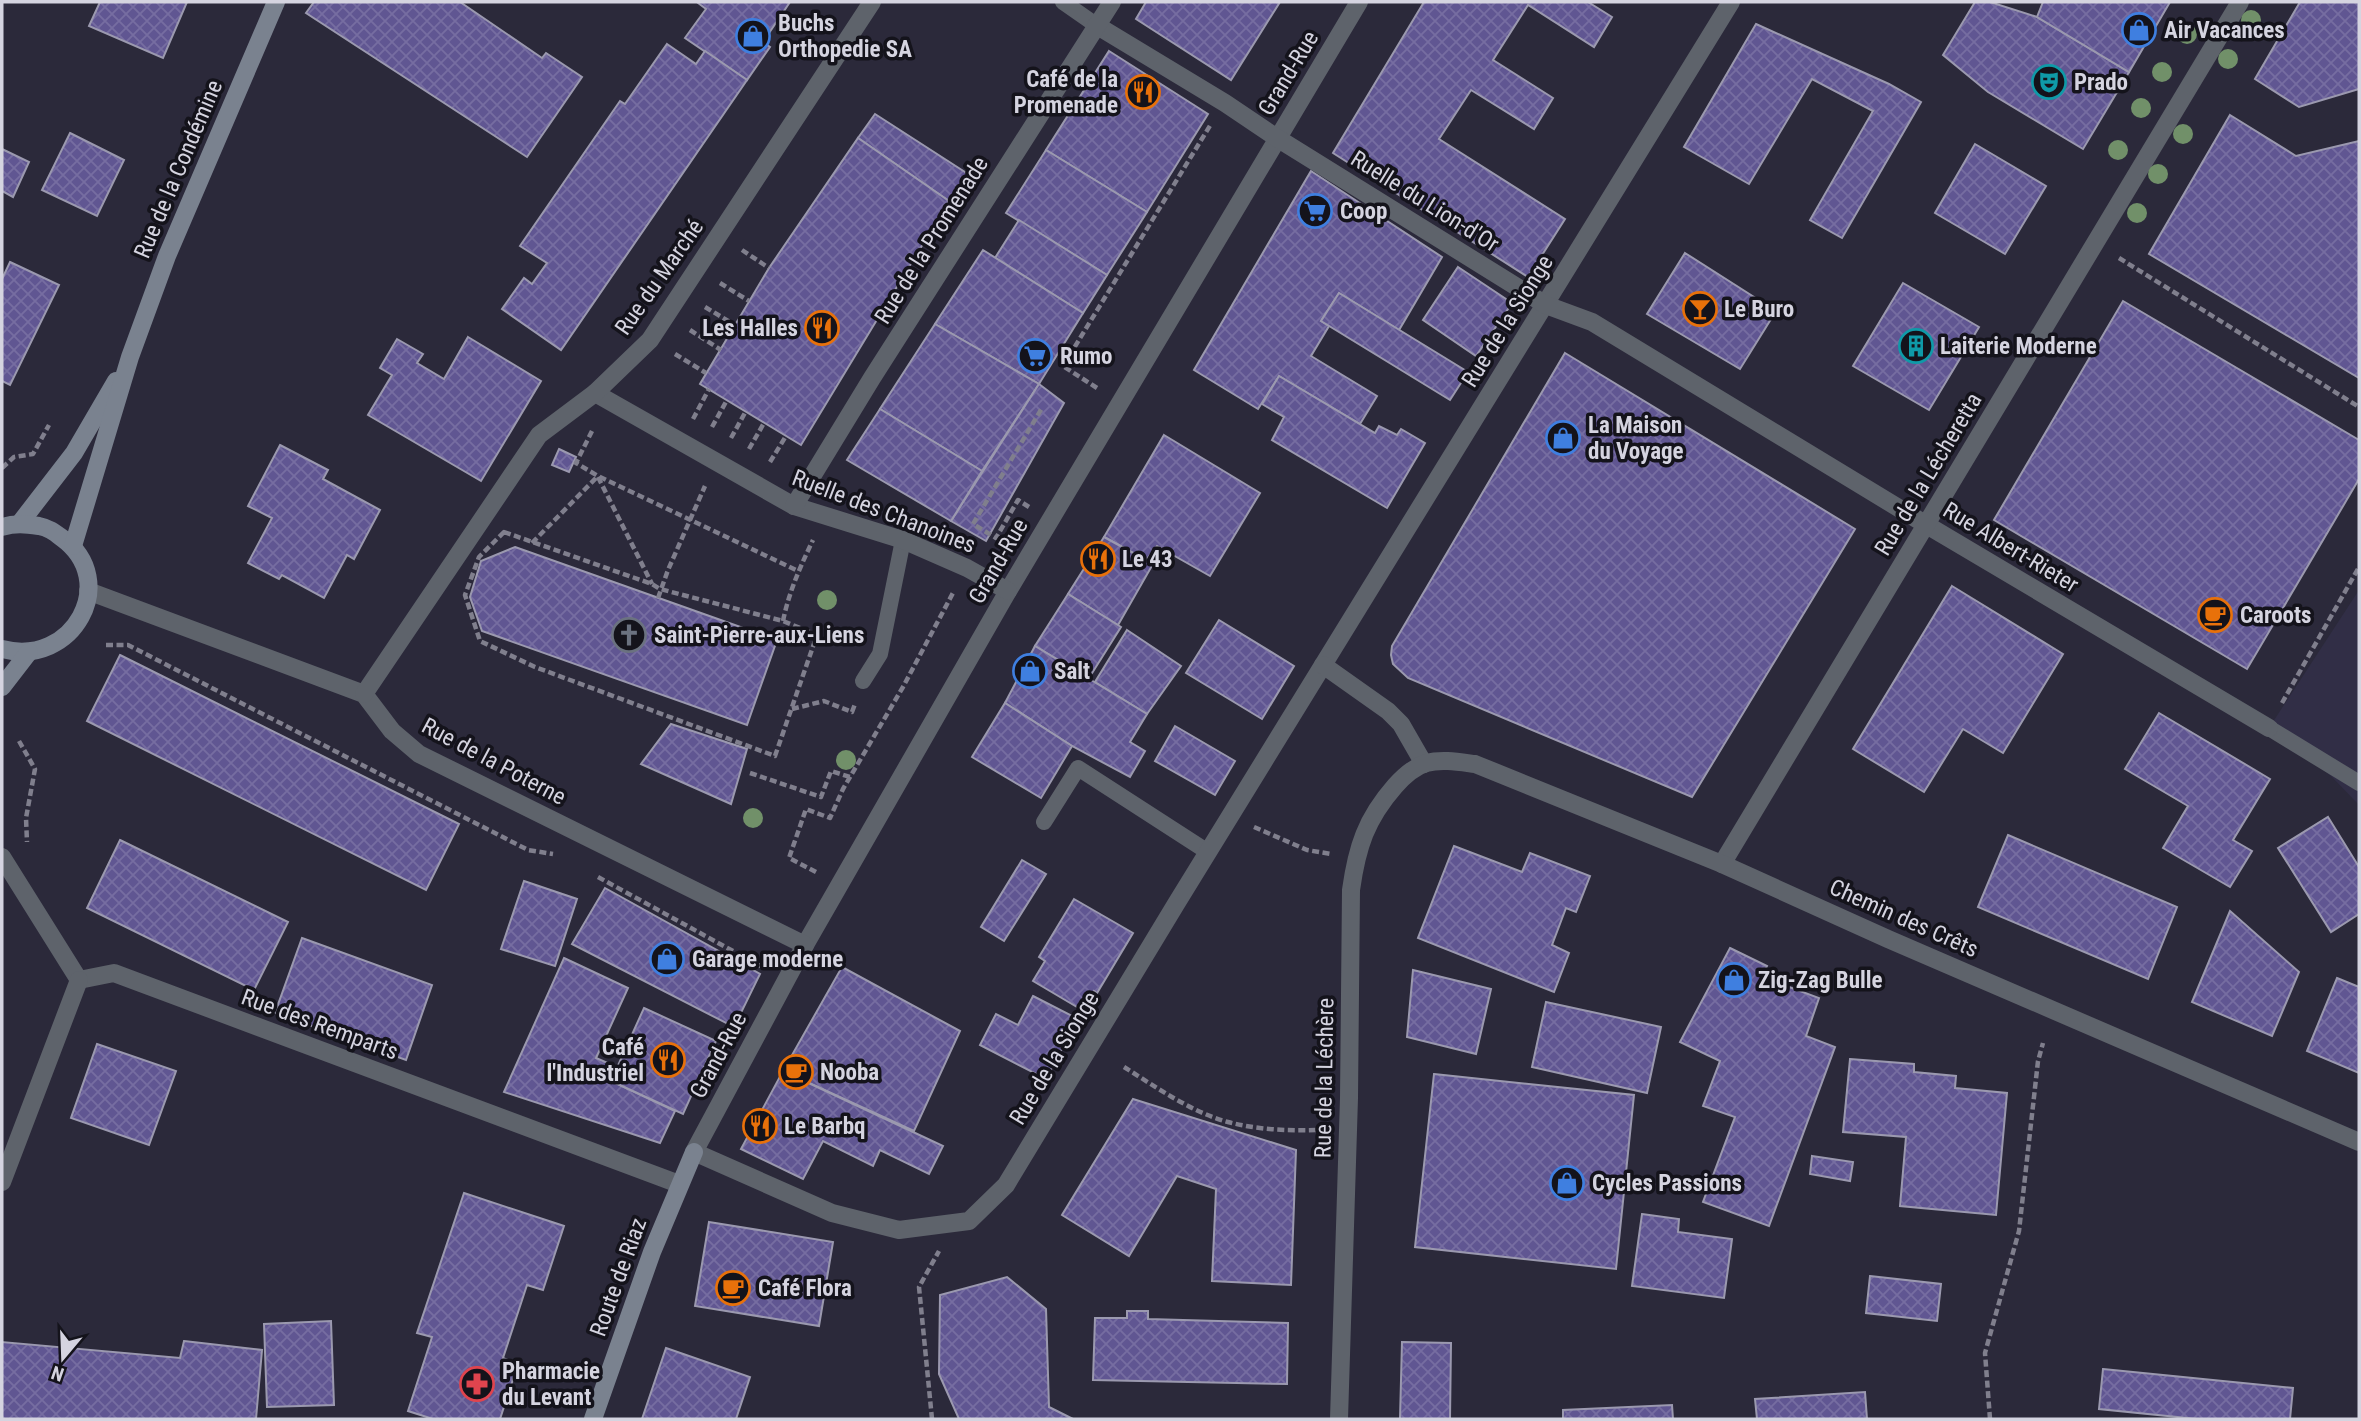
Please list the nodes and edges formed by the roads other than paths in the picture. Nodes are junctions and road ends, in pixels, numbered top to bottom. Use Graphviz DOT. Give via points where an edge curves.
graph roads {
  1 [pos="276,2"];
  2 [pos="872,2"];
  3 [pos="1063,2"];
  4 [pos="1112,2"];
  5 [pos="1359,2"];
  6 [pos="1731,2"];
  7 [pos="2240,2"];
  8 [pos="1096,26"];
  9 [pos="1277,138"];
  10 [pos="1546,305"];
  11 [pos="130,357"];
  12 [pos="595,393"];
  13 [pos="794,506"];
  14 [pos="20,523"];
  15 [pos="1925,524"];
  16 [pos="2,527"];
  17 [pos="903,540"];
  18 [pos="73,546"];
  19 [pos="88,591"];
  20 [pos="1008,592"];
  21 [pos="2,649"];
  22 [pos="29,652"];
  23 [pos="1323,665"];
  24 [pos="863,681"];
  25 [pos="2,687"];
  26 [pos="364,694"];
  27 [pos="2269,728"];
  28 [pos="1424,764"];
  29 [pos="2359,783"];
  30 [pos="1044,822"];
  31 [pos="1208,852"];
  32 [pos="2,857"];
  33 [pos="1722,864"];
  34 [pos="805,945"];
  35 [pos="79,980"];
  36 [pos="2359,1142"];
  37 [pos="694,1152"];
  38 [pos="2,1182"];
  39 [pos="679,1184"];
  40 [pos="593,1419"];
  41 [pos="1339,1419"];
  1 -- 11 [label="street, Rue de la Condémine" via="167,256"];
  2 -- 12 [label="street, Rue du Marché" via="650,340"];
  3 -- 8 [label="lane"];
  4 -- 8 [label="street, Rue de la Promenade"];
  5 -- 9 [label="street, Grand-Rue"];
  6 -- 10 [label="street, Rue de la Sionge"];
  7 -- 15 [label="street, Rue de la Lécheretta"];
  8 -- 9 [label="street, Ruelle du Lion-d'Or"];
  8 -- 13 [label="street, Rue de la Promenade"];
  9 -- 10 [label="street, Ruelle du Lion-d'Or"];
  9 -- 20 [label="street, Grand-Rue"];
  10 -- 15 [label="street, Rue Albert-Rieter" via="1592,322"];
  10 -- 23 [label="street, Rue de la Sionge"];
  11 -- 14 [label="street, Rue de la Condémine" via="74,453"];
  11 -- 18 [label="street, Rue de la Condémine"];
  12 -- 13 [label="street, Ruelle des Chanoines"];
  12 -- 26 [label="street, Rue du Marché" via="539,435"];
  13 -- 17 [label="street, Ruelle des Chanoines"];
  14 -- 16 [label="street"];
  14 -- 18 [label="street" via="49,528"];
  15 -- 27 [label="street, Rue Albert-Rieter"];
  15 -- 33 [label="street, Rue de la Lécheretta"];
  17 -- 20 [label="street, Ruelle des Chanoines"];
  17 -- 24 [label="lane" via="880,654"];
  18 -- 19 [label="street" via="85,567"];
  19 -- 22 [label="street" via="83,614 70,633 51,647"];
  19 -- 26 [label="street"];
  20 -- 34 [label="street, Grand-Rue"];
  21 -- 22 [label="street"];
  22 -- 25 [label="street"];
  23 -- 28 [label="street" via="1388,710"];
  23 -- 31 [label="street, Rue de la Sionge"];
  26 -- 34 [label="street, Rue de la Poterne" via="392,731 419,754"];
  27 -- 29 [label="lane"];
  28 -- 33 [label="street, Chemin des Crêts" via="1475,764"];
  28 -- 41 [label="street, Rue de la Léchère" via="1403,777 1370,818 1355,858"];
  30 -- 31 [label="lane" via="1078,768"];
  31 -- 37 [label="street, Rue de la Sionge" via="1006,1185 969,1222 899,1230 832,1213"];
  32 -- 35 [label="street"];
  33 -- 36 [label="street, Chemin des Crêts"];
  34 -- 37 [label="street, Grand-Rue"];
  35 -- 38 [label="street"];
  35 -- 39 [label="street, Rue des Remparts" via="114,973"];
  37 -- 39 [label="street, Route de Riaz"];
  39 -- 40 [label="street, Route de Riaz"];
}
